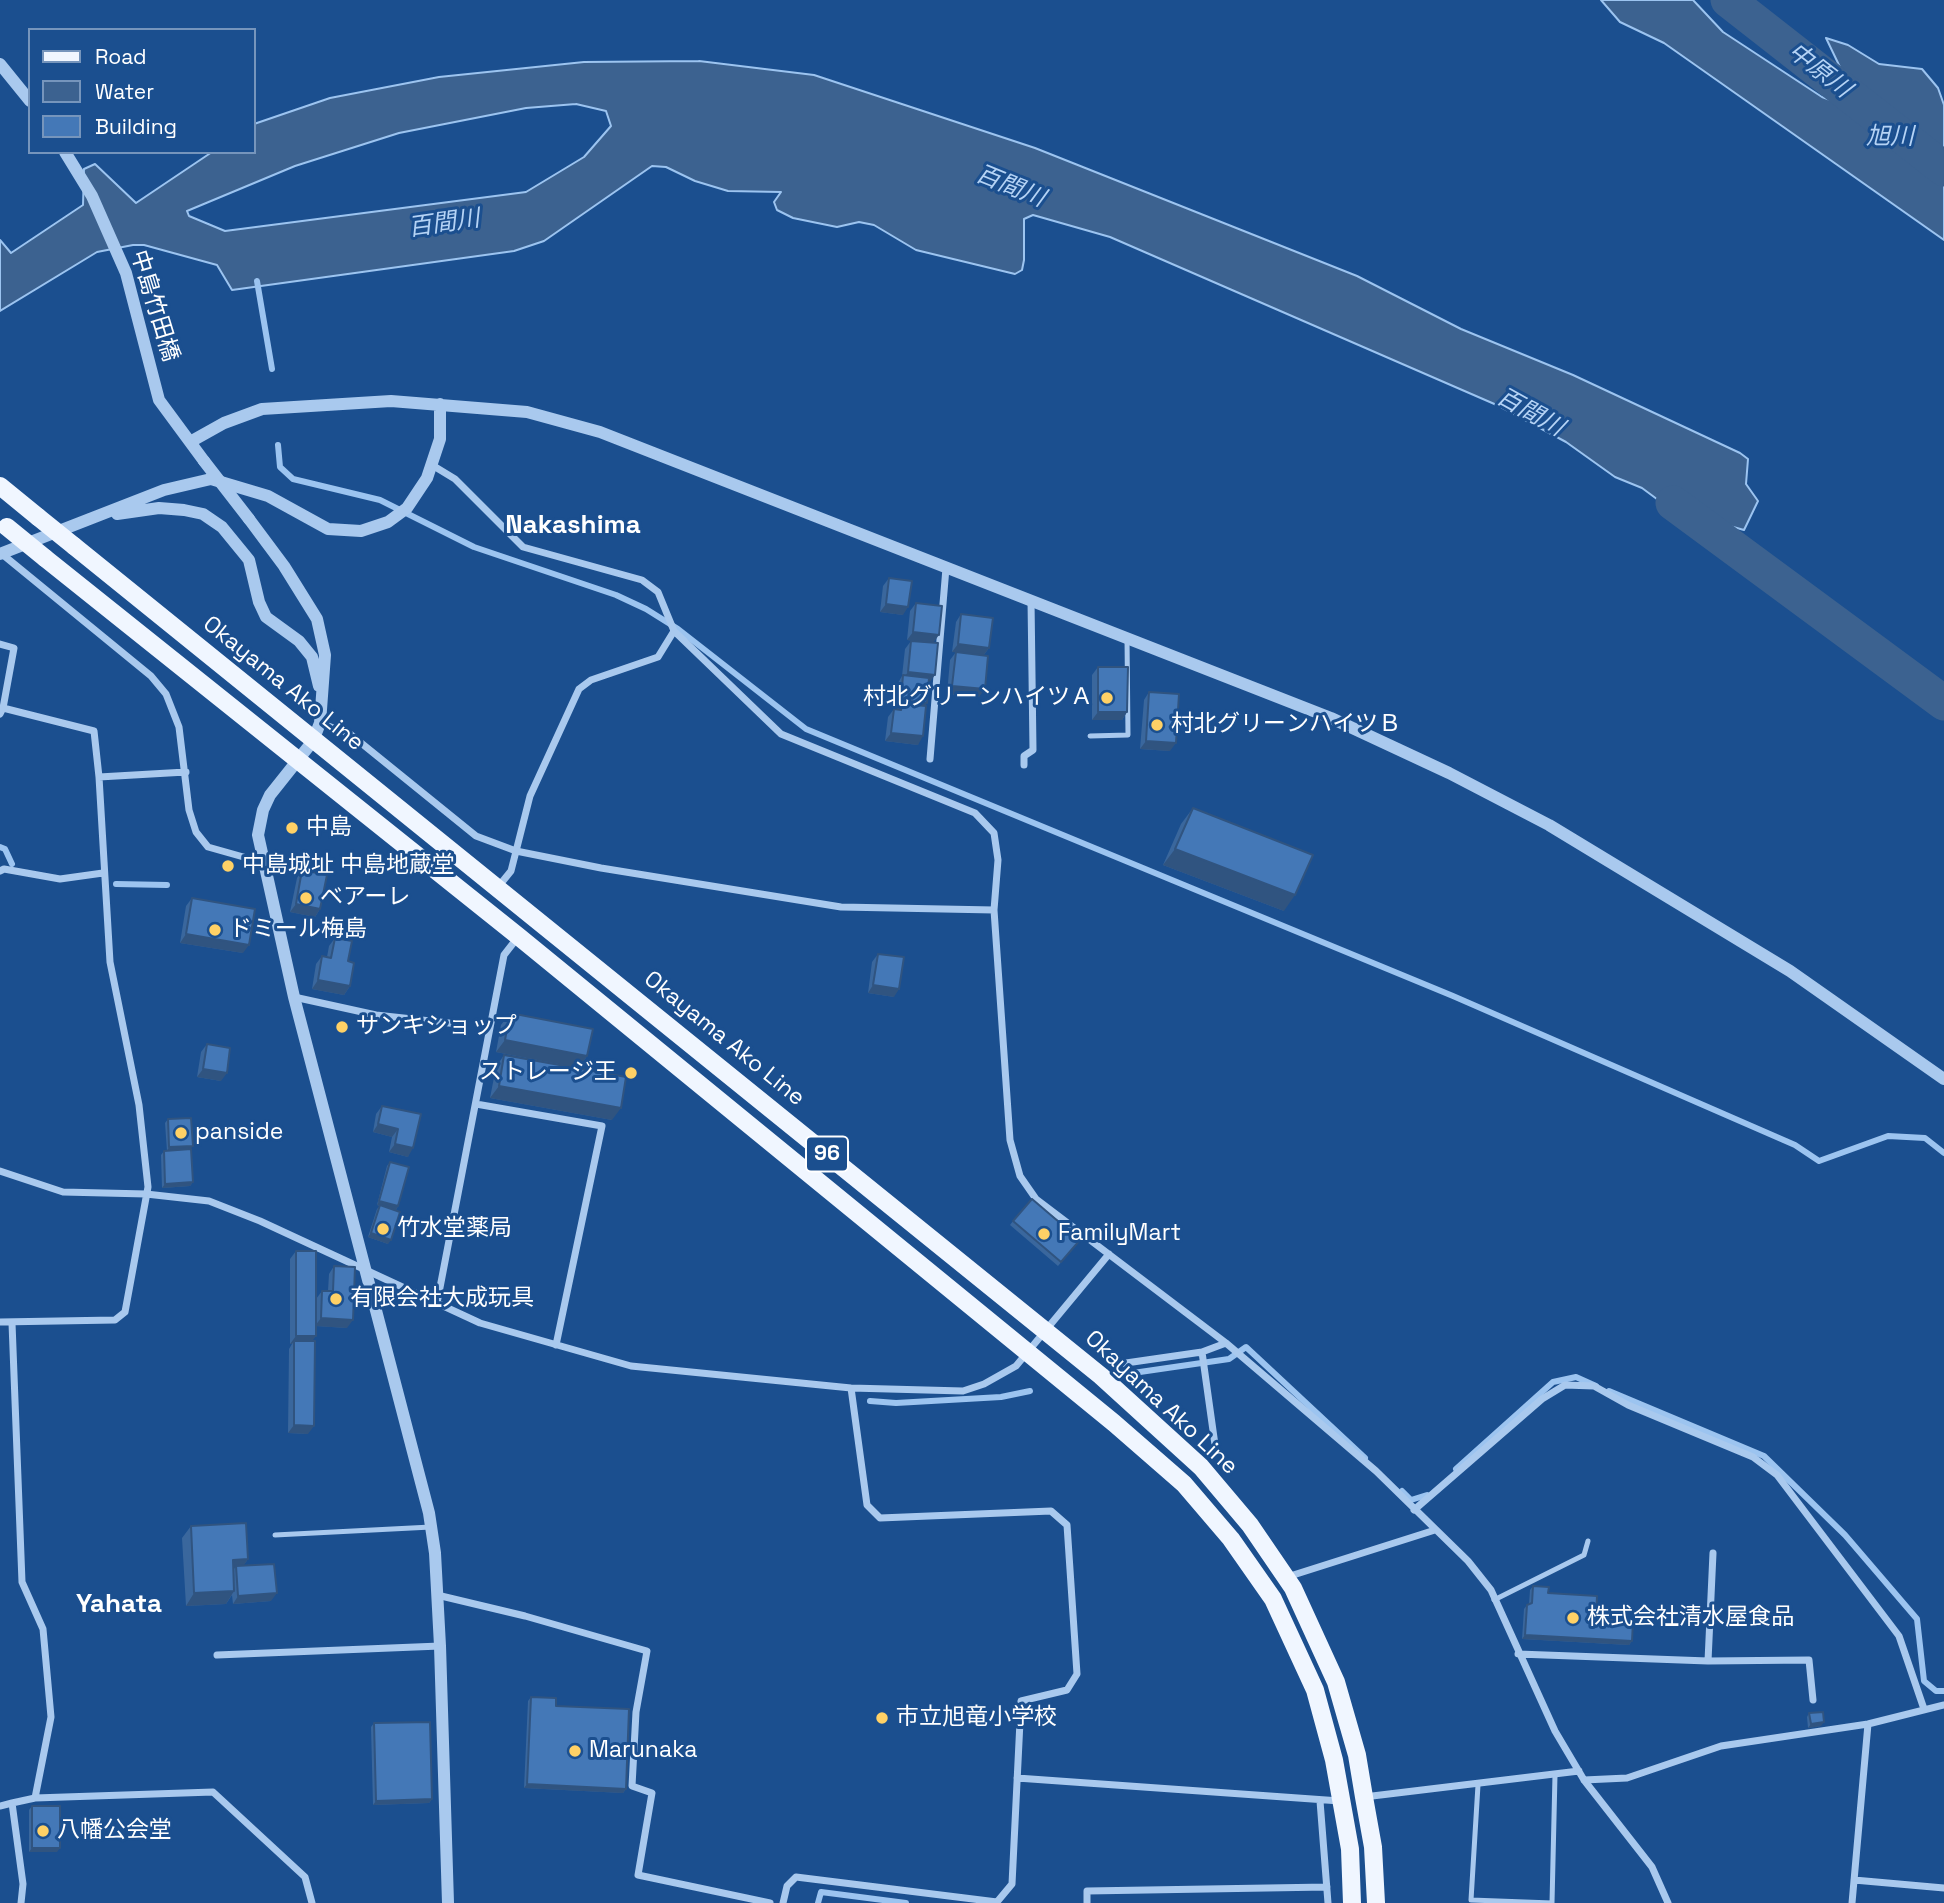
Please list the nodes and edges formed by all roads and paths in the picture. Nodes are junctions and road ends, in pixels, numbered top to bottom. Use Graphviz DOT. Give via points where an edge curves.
graph roads {
  1 [pos="0,64"];
  2 [pos="28,99"];
  3 [pos="66,154"];
  4 [pos="440,404"];
  5 [pos="190,442"];
  6 [pos="432,465"];
  7 [pos="0,486"];
  8 [pos="96,517"];
  9 [pos="4,524"];
  10 [pos="1,553"];
  11 [pos="947,568"];
  12 [pos="1031,600"];
  13 [pos="674,631"];
  14 [pos="1127,638"];
  15 [pos="0,645"];
  16 [pos="322,697"];
  17 [pos="2,711"];
  18 [pos="320,723"];
  19 [pos="1090,736"];
  20 [pos="313,741"];
  21 [pos="929,759"];
  22 [pos="298,761"];
  23 [pos="1024,765"];
  24 [pos="186,772"];
  25 [pos="99,777"];
  26 [pos="516,850"];
  27 [pos="261,858"];
  28 [pos="0,861"];
  29 [pos="2,870"];
  30 [pos="103,873"];
  31 [pos="498,887"];
  32 [pos="994,909"];
  33 [pos="518,936"];
  34 [pos="294,997"];
  35 [pos="458,1024"];
  36 [pos="1944,1079"];
  37 [pos="476,1104"];
  38 [pos="0,1171"];
  39 [pos="146,1194"];
  40 [pos="1109,1254"];
  41 [pos="363,1267"];
  42 [pos="437,1303"];
  43 [pos="0,1322"];
  44 [pos="12,1324"];
  45 [pos="1046,1332"];
  46 [pos="1226,1343"];
  47 [pos="556,1345"];
  48 [pos="1026,1354"];
  49 [pos="1203,1359"];
  50 [pos="1119,1364"];
  51 [pos="851,1388"];
  52 [pos="1216,1452"];
  53 [pos="1415,1510"];
  54 [pos="432,1527"];
  55 [pos="1435,1530"];
  56 [pos="275,1535"];
  57 [pos="1588,1541"];
  58 [pos="1713,1553"];
  59 [pos="1286,1577"];
  60 [pos="437,1595"];
  61 [pos="1494,1600"];
  62 [pos="440,1646"];
  63 [pos="1518,1654"];
  64 [pos="217,1655"];
  65 [pos="1708,1661"];
  66 [pos="1813,1700"];
  67 [pos="1944,1705"];
  68 [pos="1924,1709"];
  69 [pos="1868,1724"];
  70 [pos="1579,1771"];
  71 [pos="1555,1775"];
  72 [pos="1017,1778"];
  73 [pos="1584,1780"];
  74 [pos="1478,1785"];
  75 [pos="1364,1797"];
  76 [pos="35,1798"];
  77 [pos="1320,1801"];
  78 [pos="1341,1801"];
  79 [pos="12,1803"];
  80 [pos="0,1806"];
  81 [pos="1854,1880"];
  82 [pos="1327,1887"];
  83 [pos="1944,1888"];
  84 [pos="1470,1901"];
  85 [pos="21,1903"];
  86 [pos="312,1903"];
  87 [pos="448,1903"];
  88 [pos="770,1903"];
  89 [pos="783,1903"];
  90 [pos="1087,1903"];
  91 [pos="1328,1903"];
  92 [pos="1352,1903"];
  93 [pos="1376,1903"];
  94 [pos="1668,1903"];
  95 [pos="1852,1903"];
  1 -- 2 [label="street"];
  3 -- 5 [label="street, 中島竹田橋" via="92,196 126,273 159,400"];
  4 -- 5 [label="street" via="391,401 262,410 224,423"];
  4 -- 6 [label="street" via="440,439"];
  4 -- 11 [label="street" via="527,412 600,432"];
  5 -- 16 [label="street, bridge" via="284,566 317,619 325,655"];
  6 -- 8 [label="street" via="407,508 387,522 361,531 328,529 268,496 211,479 163,490"];
  6 -- 13 [label="street" via="455,479 523,547 642,580 658,592"];
  7 -- 20 [label="main road, Okayama Ako Line / 96, bridge"];
  8 -- 10 [label="street"];
  8 -- 16 [label="street" via="159,508 203,514 222,527 249,560 266,617 299,641 312,657"];
  9 -- 22 [label="main road, Okayama Ako Line / 96, bridge"];
  10 -- 24 [label="street" via="151,676 166,694 179,727"];
  11 -- 12 [label="street"];
  11 -- 21 [label="street"];
  12 -- 14 [label="street"];
  12 -- 23 [label="street" via="1033,750 1024,756"];
  13 -- 26 [label="street" via="658,657 591,680 579,689 530,796"];
  13 -- 32 [label="street" via="782,734 975,813 994,833 998,860"];
  14 -- 19 [label="lane" via="1128,735"];
  14 -- 36 [label="street" via="1331,718 1549,825 1790,971"];
  15 -- 17 [label="street" via="15,648"];
  16 -- 18 [label="street"];
  17 -- 25 [label="street" via="94,731"];
  18 -- 20 [label="street"];
  18 -- 26 [label="street" via="350,734 476,836"];
  20 -- 22 [label="street"];
  20 -- 31 [label="main road, Okayama Ako Line / 96"];
  22 -- 27 [label="street" via="263,810 258,835"];
  22 -- 33 [label="main road, Okayama Ako Line / 96"];
  24 -- 25 [label="street"];
  24 -- 27 [label="street" via="189,810 196,832 208,847"];
  25 -- 30 [label="street"];
  26 -- 31 [label="street" via="511,871"];
  26 -- 32 [label="street" via="601,869 841,907"];
  27 -- 34 [label="street"];
  28 -- 29 [label="street"];
  29 -- 30 [label="street" via="60,879"];
  30 -- 39 [label="street" via="110,962 139,1105"];
  31 -- 45 [label="main road, Okayama Ako Line / 96"];
  32 -- 40 [label="street" via="1010,1140 1020,1176 1035,1199"];
  33 -- 37 [label="street" via="504,955"];
  33 -- 48 [label="main road, Okayama Ako Line / 96"];
  34 -- 35 [label="street" via="376,1015"];
  34 -- 41 [label="street"];
  37 -- 42 [label="street"];
  37 -- 47 [label="street" via="602,1126"];
  38 -- 39 [label="street" via="63,1192"];
  39 -- 41 [label="street" via="209,1201"];
  39 -- 44 [label="street" via="125,1312 115,1320"];
  40 -- 45 [label="street"];
  40 -- 46 [label="street"];
  41 -- 42 [label="street"];
  41 -- 54 [label="street"];
  42 -- 47 [label="street" via="480,1323"];
  43 -- 44 [label="street"];
  44 -- 76 [label="street" via="22,1582 43,1629 51,1717"];
  45 -- 48 [label="street"];
  45 -- 59 [label="main road, Okayama Ako Line / 96" via="1201,1467"];
  46 -- 49 [label="street"];
  46 -- 53 [label="street"];
  47 -- 51 [label="street" via="631,1367"];
  48 -- 51 [label="street" via="1003,1374 963,1391"];
  48 -- 78 [label="main road, Okayama Ako Line / 96" via="1184,1484 1231,1539 1273,1599 1315,1690"];
  49 -- 50 [label="street"];
  49 -- 52 [label="street"];
  51 -- 72 [label="street" via="867,1505 880,1518 1051,1511 1067,1525 1077,1674 1067,1690 1021,1701"];
  53 -- 55 [label="street"];
  53 -- 68 [label="street" via="1542,1399 1565,1385 1594,1386 1753,1457 1777,1475 1899,1636"];
  54 -- 56 [label="lane"];
  54 -- 60 [label="street"];
  55 -- 59 [label="street"];
  55 -- 61 [label="street" via="1468,1561"];
  57 -- 61 [label="lane" via="1584,1555"];
  58 -- 65 [label="street"];
  59 -- 75 [label="main road, Okayama Ako Line / 96" via="1336,1682"];
  60 -- 62 [label="street"];
  60 -- 88 [label="street" via="647,1651 636,1712 632,1786 652,1793 638,1874"];
  61 -- 63 [label="street"];
  62 -- 64 [label="street"];
  62 -- 87 [label="street"];
  63 -- 65 [label="street"];
  63 -- 70 [label="street"];
  65 -- 66 [label="street" via="1809,1660"];
  67 -- 68 [label="street"];
  68 -- 69 [label="street"];
  69 -- 73 [label="street" via="1721,1745 1627,1778"];
  69 -- 81 [label="street"];
  70 -- 71 [label="street"];
  70 -- 73 [label="street"];
  71 -- 74 [label="street"];
  71 -- 84 [label="lane" via="1552,1903"];
  72 -- 77 [label="street"];
  72 -- 89 [label="street" via="1012,1884 997,1902 796,1877"];
  73 -- 94 [label="street" via="1652,1867"];
  74 -- 75 [label="street"];
  74 -- 84 [label="lane"];
  75 -- 93 [label="main road, Okayama Ako Line / 96"];
  76 -- 79 [label="street"];
  76 -- 86 [label="street" via="213,1792 305,1877"];
  77 -- 78 [label="street"];
  77 -- 82 [label="street"];
  78 -- 92 [label="main road, Okayama Ako Line / 96" via="1350,1849"];
  79 -- 80 [label="street"];
  79 -- 85 [label="street" via="23,1884"];
  81 -- 83 [label="street"];
  81 -- 95 [label="street"];
  82 -- 90 [label="street" via="1087,1891"];
  82 -- 91 [label="street"];
}
